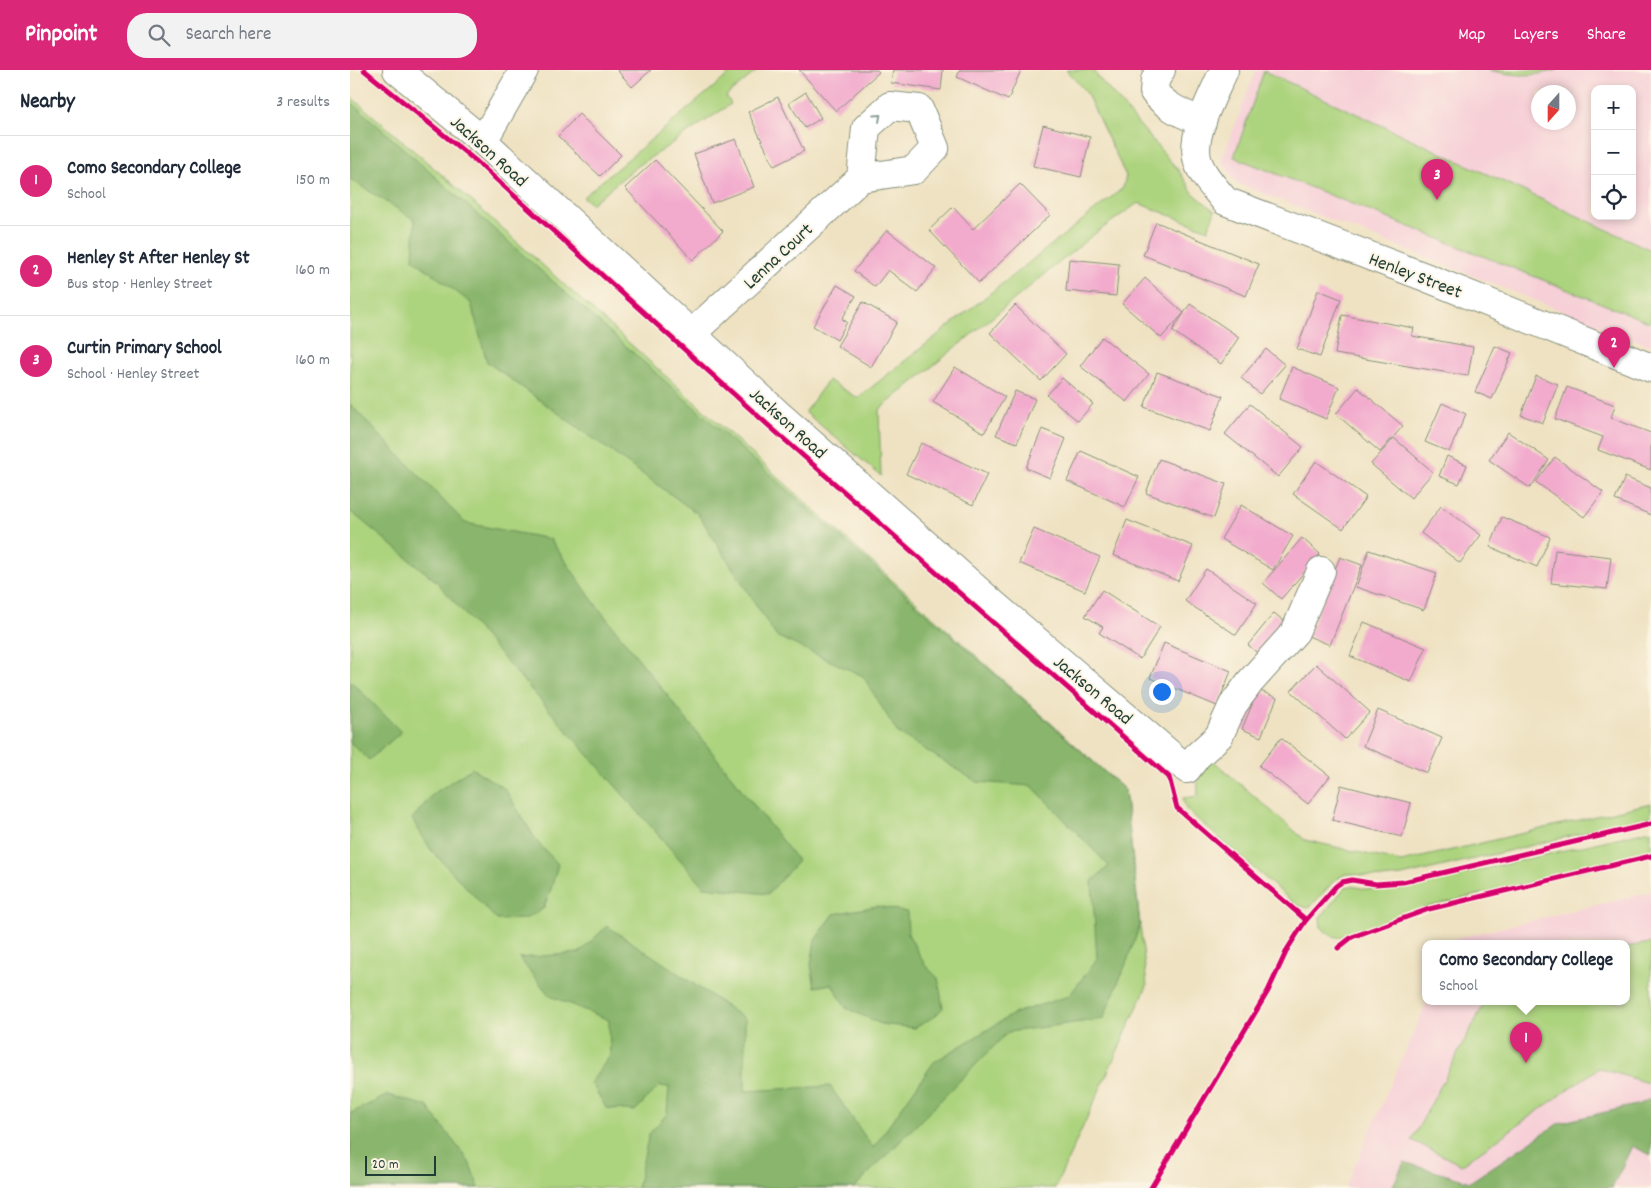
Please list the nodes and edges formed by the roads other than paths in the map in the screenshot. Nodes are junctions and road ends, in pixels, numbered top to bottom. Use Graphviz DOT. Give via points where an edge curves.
graph roads {
  1 [pos="397,70"];
  2 [pos="524,70"];
  3 [pos="1161,70"];
  4 [pos="1224,70"];
  5 [pos="1202,122"];
  6 [pos="483,142"];
  7 [pos="861,178"];
  8 [pos="692,333"];
  9 [pos="1651,368"];
  10 [pos="1321,571"];
  1 -- 6 [label="street, Jackson Road"];
  2 -- 6 [label="street"];
  3 -- 5 [label="street" via="1154,80 1154,92 1171,108"];
  4 -- 5 [label="street"];
  5 -- 9 [label="street, Henley Street" via="1196,142 1198,162 1225,201"];
  6 -- 8 [label="street, Jackson Road"];
  7 -- 8 [label="street, Lenna Court"];
  8 -- 10 [label="street, Jackson Road" via="778,414 991,602 1187,769 1219,736 1233,705 1295,632"];
}
